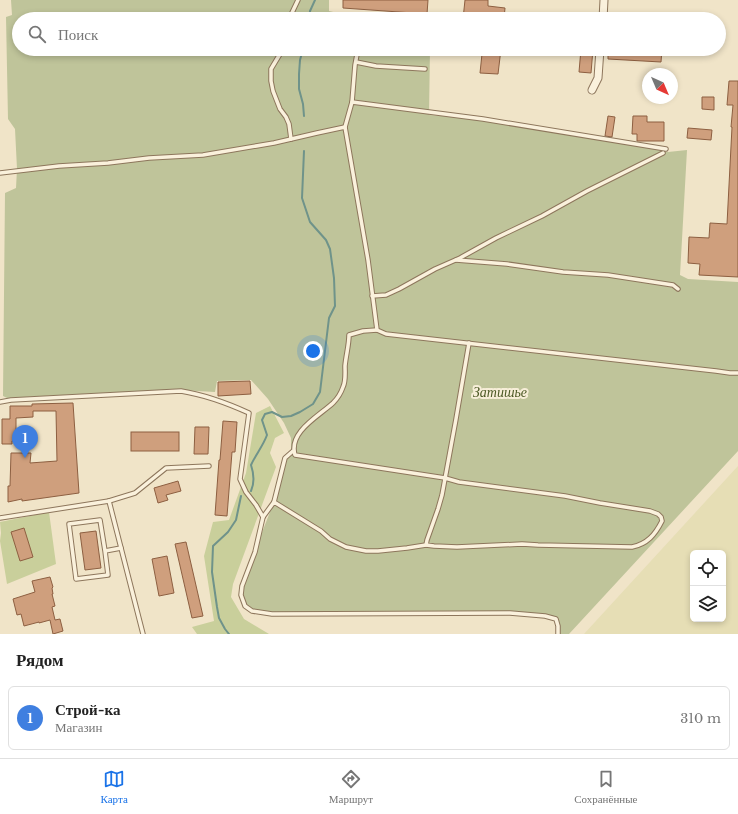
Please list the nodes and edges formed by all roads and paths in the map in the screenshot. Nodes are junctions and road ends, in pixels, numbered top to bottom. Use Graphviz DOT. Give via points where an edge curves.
graph roads {
  1 [pos="298,0"];
  2 [pos="604,0"];
  3 [pos="293,12"];
  4 [pos="603,12"];
  5 [pos="279,56"];
  6 [pos="357,56"];
  7 [pos="600,56"];
  8 [pos="356,62"];
  9 [pos="425,69"];
  10 [pos="592,90"];
  11 [pos="352,102"];
  12 [pos="345,127"];
  13 [pos="290,139"];
  14 [pos="666,149"];
  15 [pos="663,153"];
  16 [pos="0,173"];
  17 [pos="455,260"];
  18 [pos="678,289"];
  19 [pos="372,296"];
  20 [pos="377,330"];
  21 [pos="469,343"];
  22 [pos="738,373"];
  23 [pos="0,402"];
  24 [pos="293,451"];
  25 [pos="210,466"];
  26 [pos="445,478"];
  27 [pos="109,500"];
  28 [pos="274,502"];
  29 [pos="263,517"];
  30 [pos="0,518"];
  31 [pos="426,545"];
  32 [pos="122,548"];
  33 [pos="105,551"];
  34 [pos="143,634"];
  35 [pos="558,634"];
  1 -- 3 [label="lane"];
  2 -- 4 [label="street"];
  5 -- 13 [label="lane" via="271,69 271,81 280,109 289,124"];
  6 -- 8 [label="lane"];
  7 -- 10 [label="street" via="598,78"];
  8 -- 9 [label="lane"];
  8 -- 11 [label="lane"];
  11 -- 12 [label="lane"];
  11 -- 14 [label="lane"];
  12 -- 13 [label="lane"];
  12 -- 19 [label="lane"];
  13 -- 16 [label="lane" via="203,155"];
  15 -- 17 [label="lane"];
  17 -- 18 [label="lane" via="608,275 673,285"];
  17 -- 19 [label="lane" via="386,295"];
  19 -- 20 [label="lane"];
  20 -- 21 [label="lane" via="386,334"];
  20 -- 24 [label="lane" via="349,335 344,386 334,402 302,430 295,440"];
  21 -- 22 [label="lane"];
  21 -- 26 [label="lane"];
  23 -- 29 [label="lane" via="181,391 223,402 249,413 240,479"];
  24 -- 26 [label="lane" via="294,455 306,458"];
  24 -- 28 [label="lane" via="285,458"];
  25 -- 27 [label="lane" via="166,468 135,493"];
  26 -- 31 [label="lane"];
  26 -- 31 [label="lane" via="650,511 658,514 662,521 654,535 640,545 632,547"];
  27 -- 30 [label="lane"];
  27 -- 32 [label="lane"];
  28 -- 29 [label="lane"];
  28 -- 31 [label="lane" via="346,547 378,551"];
  29 -- 35 [label="lane" via="255,552 242,586 241,595 245,606 252,611 272,614 510,613 556,619"];
  32 -- 33 [label="lane"];
  32 -- 34 [label="lane"];
  33 -- 33 [label="lane" via="108,575 76,579 69,524 100,520"];
}
